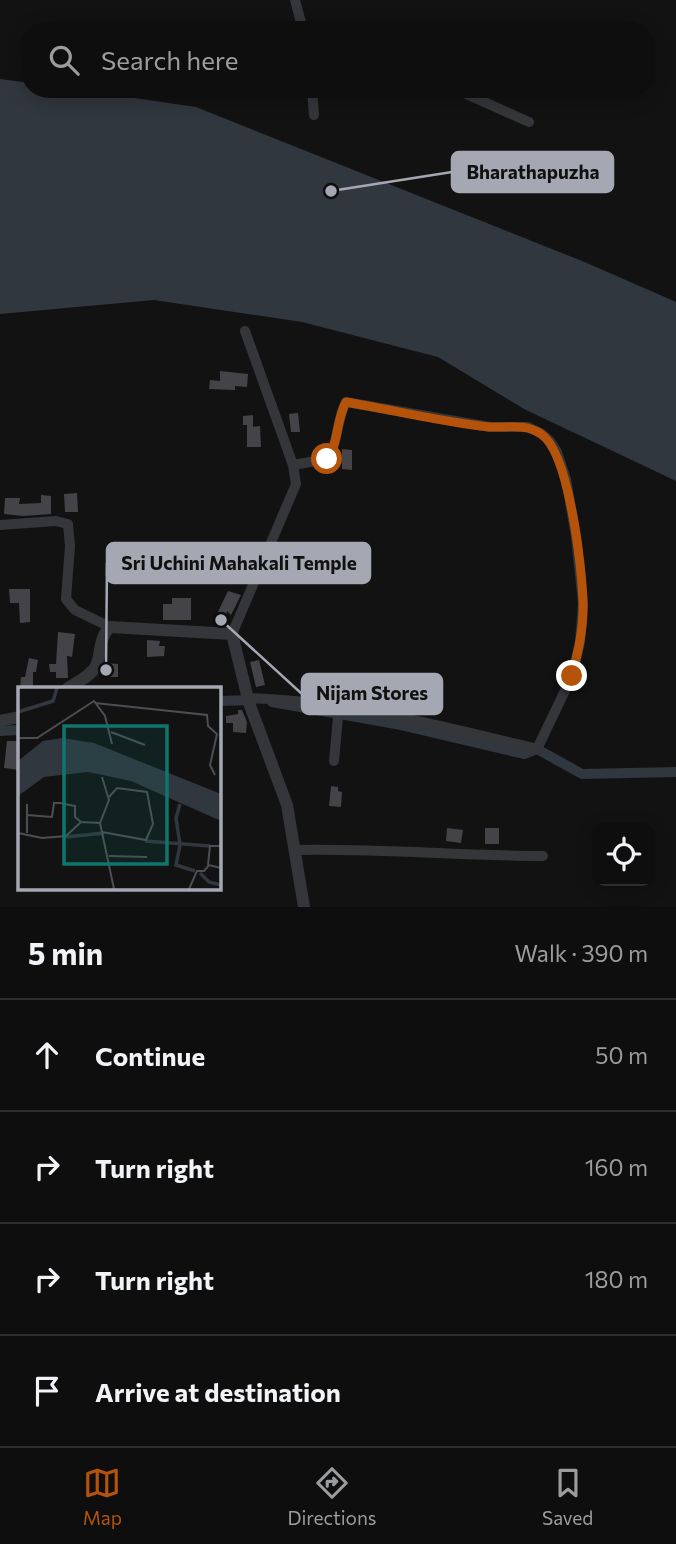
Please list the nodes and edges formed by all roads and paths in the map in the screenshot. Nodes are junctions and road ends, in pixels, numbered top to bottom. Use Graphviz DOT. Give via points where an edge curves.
graph roads {
  1 [pos="295,0"];
  2 [pos="301,21"];
  3 [pos="313,98"];
  4 [pos="474,98"];
  5 [pos="314,115"];
  6 [pos="529,122"];
  7 [pos="245,331"];
  8 [pos="292,465"];
  9 [pos="0,525"];
  10 [pos="110,627"];
  11 [pos="232,635"];
  12 [pos="70,687"];
  13 [pos="248,698"];
  14 [pos="339,706"];
  15 [pos="18,717"];
  16 [pos="0,721"];
  17 [pos="334,761"];
  18 [pos="294,850"];
  19 [pos="543,856"];
  20 [pos="304,907"];
  1 -- 2 [label="street"];
  3 -- 5 [label="street"];
  4 -- 6 [label="street"];
  7 -- 8 [label="street"];
  8 -- 11 [label="street" via="296,485"];
  8 -- 14 [label="street" via="327,459 346,402 490,427 528,427 550,441 566,479 583,603 580,642 572,676 537,749"];
  9 -- 10 [label="street" via="68,524 66,598 75,610"];
  10 -- 11 [label="street"];
  10 -- 12 [label="street" via="100,643 96,667"];
  11 -- 13 [label="street"];
  13 -- 14 [label="street"];
  13 -- 18 [label="street" via="287,805"];
  14 -- 17 [label="street"];
  15 -- 16 [label="street"];
  18 -- 19 [label="street"];
  18 -- 20 [label="street"];
}
